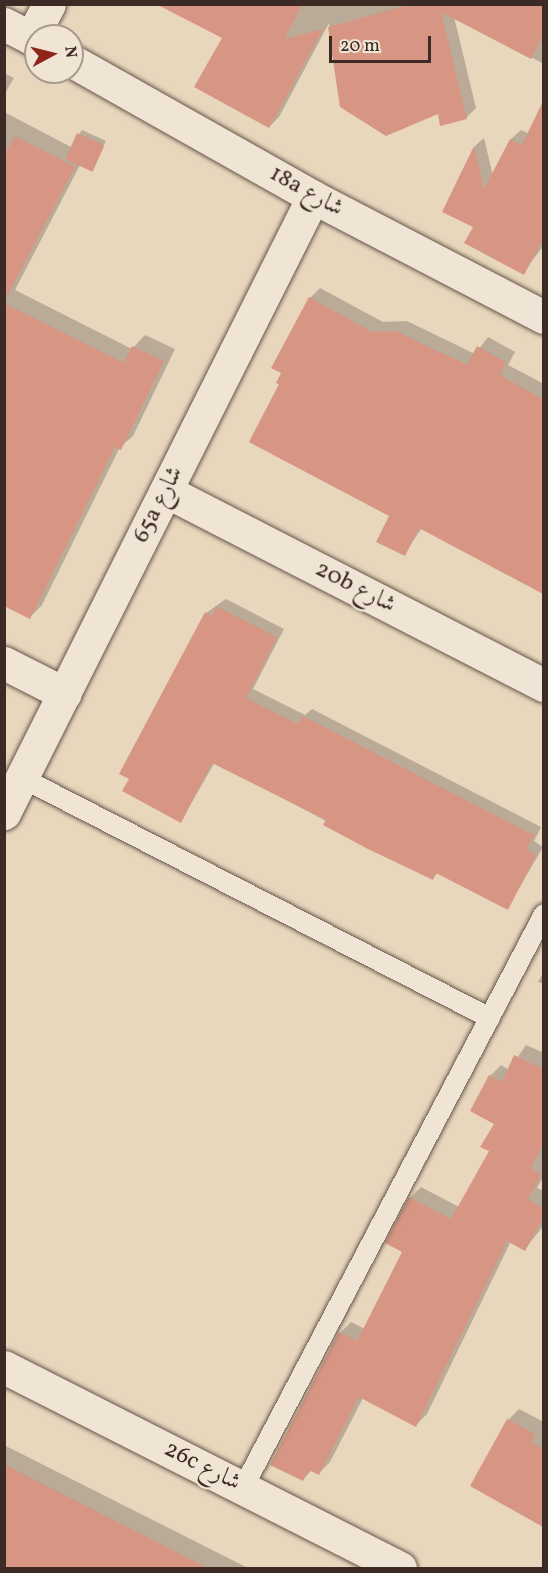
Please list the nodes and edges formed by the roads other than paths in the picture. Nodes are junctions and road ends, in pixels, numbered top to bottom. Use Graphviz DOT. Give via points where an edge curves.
graph roads {
  1 [pos="50,4"];
  2 [pos="33,24"];
  3 [pos="84,68"];
  4 [pos="313,197"];
  5 [pos="543,317"];
  6 [pos="166,491"];
  7 [pos="4,663"];
  8 [pos="543,685"];
  9 [pos="65,694"];
  10 [pos="22,778"];
  11 [pos="4,813"];
  12 [pos="543,914"];
  13 [pos="490,1018"];
  14 [pos="4,1367"];
  15 [pos="243,1488"];
  16 [pos="400,1569"];
  1 -- 2 [label="street"];
  3 -- 4 [label="street, 18a شارع"];
  4 -- 5 [label="street, 18a شارع"];
  4 -- 6 [label="street, 65a شارع"];
  6 -- 8 [label="street, 20b شارع"];
  6 -- 9 [label="street, 65a شارع"];
  7 -- 9 [label="street"];
  9 -- 10 [label="street, 65a شارع"];
  10 -- 11 [label="street, 65a شارع"];
  10 -- 13 [label="lane"];
  12 -- 13 [label="lane"];
  13 -- 15 [label="lane"];
  14 -- 15 [label="street, 26c شارع"];
  15 -- 16 [label="street, 26c شارع"];
}
